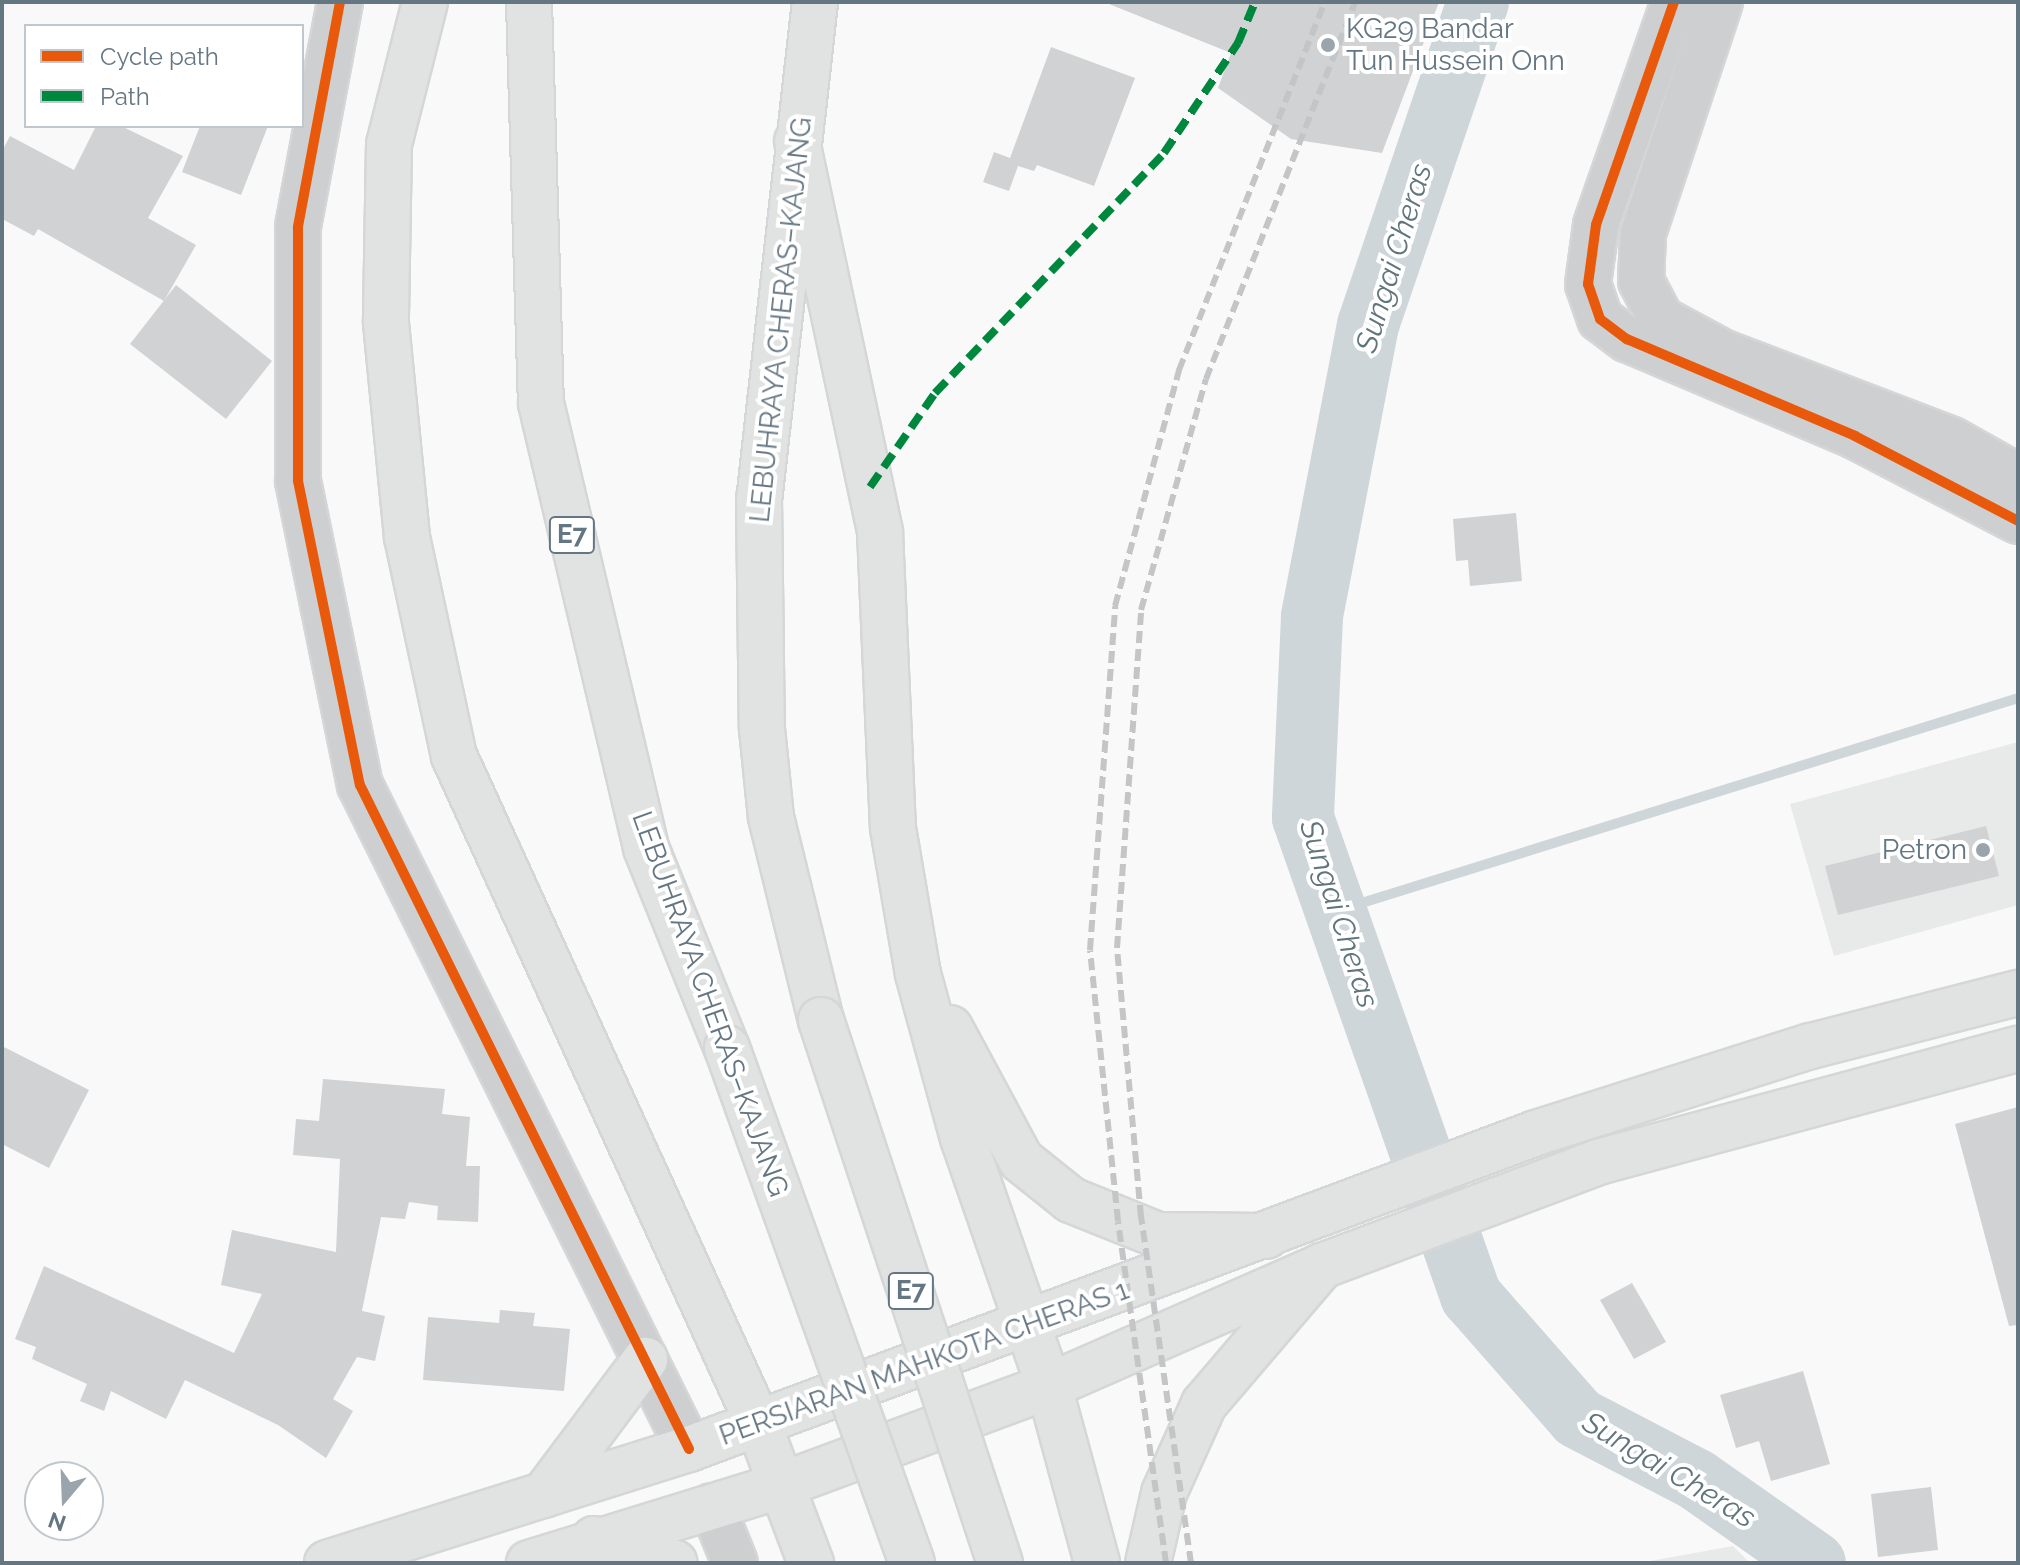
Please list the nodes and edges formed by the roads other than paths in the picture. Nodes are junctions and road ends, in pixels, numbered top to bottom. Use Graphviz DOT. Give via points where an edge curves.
graph roads {
  1 [pos="340,2"];
  2 [pos="425,2"];
  3 [pos="529,2"];
  4 [pos="815,2"];
  5 [pos="1674,2"];
  6 [pos="1720,2"];
  7 [pos="797,141"];
  8 [pos="2018,477"];
  9 [pos="2018,521"];
  10 [pos="918,974"];
  11 [pos="2018,993"];
  12 [pos="2018,1049"];
  13 [pos="1266,1236"];
  14 [pos="1322,1266"];
  15 [pos="1028,1328"];
  16 [pos="645,1360"];
  17 [pos="1049,1386"];
  18 [pos="758,1423"];
  19 [pos="689,1449"];
  20 [pos="782,1485"];
  21 [pos="544,1495"];
  22 [pos="712,1506"];
  23 [pos="594,1539"];
  24 [pos="327,1563"];
  25 [pos="529,1563"];
  26 [pos="675,1563"];
  27 [pos="735,1563"];
  28 [pos="811,1563"];
  29 [pos="912,1563"];
  30 [pos="1000,1563"];
  31 [pos="1097,1563"];
  32 [pos="1148,1563"];
  1 -- 16 [label="street" via="298,227 298,481 360,785"];
  2 -- 18 [label="main road" via="389,144 386,323 407,537 454,756"];
  3 -- 29 [label="main road, LEBUHRAYA CHERAS–KAJANG / E7, bridge" via="541,403 646,848 727,1048"];
  4 -- 7 [label="main road, LEBUHRAYA CHERAS–KAJANG / E7"];
  5 -- 9 [label="street" via="1596,225 1588,284 1600,319 1627,339 1855,436"];
  6 -- 8 [label="street" via="1643,234 1641,281 1661,319 1722,352 1952,440"];
  7 -- 10 [label="main road" via="880,532 893,828"];
  7 -- 30 [label="main road, LEBUHRAYA CHERAS–KAJANG / E7, bridge" via="759,498 762,729 787,899 821,1020"];
  10 -- 13 [label="main road" via="1021,1160 1071,1200 1158,1235"];
  10 -- 15 [label="main road" via="963,1138"];
  11 -- 13 [label="main road, PERSIARAN MAHKOTA CHERAS 1" via="1811,1046 1454,1164"];
  12 -- 14 [label="main road, PERSIARAN MAHKOTA CHERAS 1" via="1598,1162"];
  13 -- 15 [label="main road, PERSIARAN MAHKOTA CHERAS 1"];
  14 -- 17 [label="main road, PERSIARAN MAHKOTA CHERAS 1"];
  14 -- 32 [label="main road" via="1204,1404 1164,1493"];
  15 -- 17 [label="main road"];
  15 -- 18 [label="main road, PERSIARAN MAHKOTA CHERAS 1"];
  16 -- 19 [label="street"];
  16 -- 21 [label="main road"];
  17 -- 20 [label="main road, PERSIARAN MAHKOTA CHERAS 1"];
  17 -- 31 [label="main road"];
  18 -- 19 [label="main road, PERSIARAN MAHKOTA CHERAS 1"];
  18 -- 20 [label="main road"];
  19 -- 21 [label="main road, PERSIARAN MAHKOTA CHERAS 1"];
  20 -- 22 [label="main road, PERSIARAN MAHKOTA CHERAS 1"];
  20 -- 28 [label="main road"];
  21 -- 24 [label="main road, PERSIARAN MAHKOTA CHERAS 1"];
  22 -- 23 [label="main road, PERSIARAN MAHKOTA CHERAS 1"];
  22 -- 27 [label="street"];
  23 -- 25 [label="main road, PERSIARAN MAHKOTA CHERAS 1"];
  23 -- 26 [label="main road"];
}
